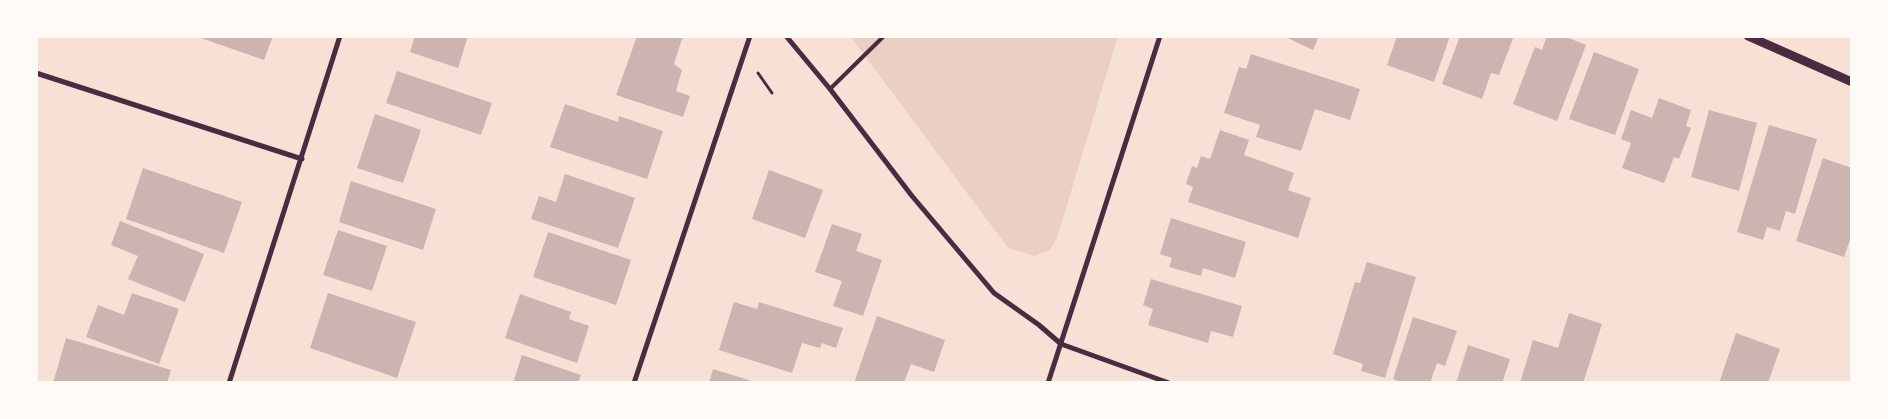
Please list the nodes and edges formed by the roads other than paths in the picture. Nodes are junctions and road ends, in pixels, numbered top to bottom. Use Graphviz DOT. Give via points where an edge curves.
graph roads {
  1 [pos="340,36"];
  2 [pos="750,36"];
  3 [pos="786,36"];
  4 [pos="884,36"];
  5 [pos="1160,36"];
  6 [pos="1748,36"];
  7 [pos="36,73"];
  8 [pos="1852,82"];
  9 [pos="830,89"];
  10 [pos="302,158"];
  11 [pos="1060,344"];
  12 [pos="229,383"];
  13 [pos="634,383"];
  14 [pos="1048,383"];
  15 [pos="1169,383"];
  1 -- 10 [label="street"];
  2 -- 13 [label="street"];
  3 -- 9 [label="street"];
  4 -- 9 [label="lane"];
  5 -- 11 [label="street"];
  6 -- 8 [label="street"];
  7 -- 10 [label="street"];
  9 -- 11 [label="street" via="912,196 994,293"];
  10 -- 12 [label="street"];
  11 -- 14 [label="street"];
  11 -- 15 [label="street"];
}
